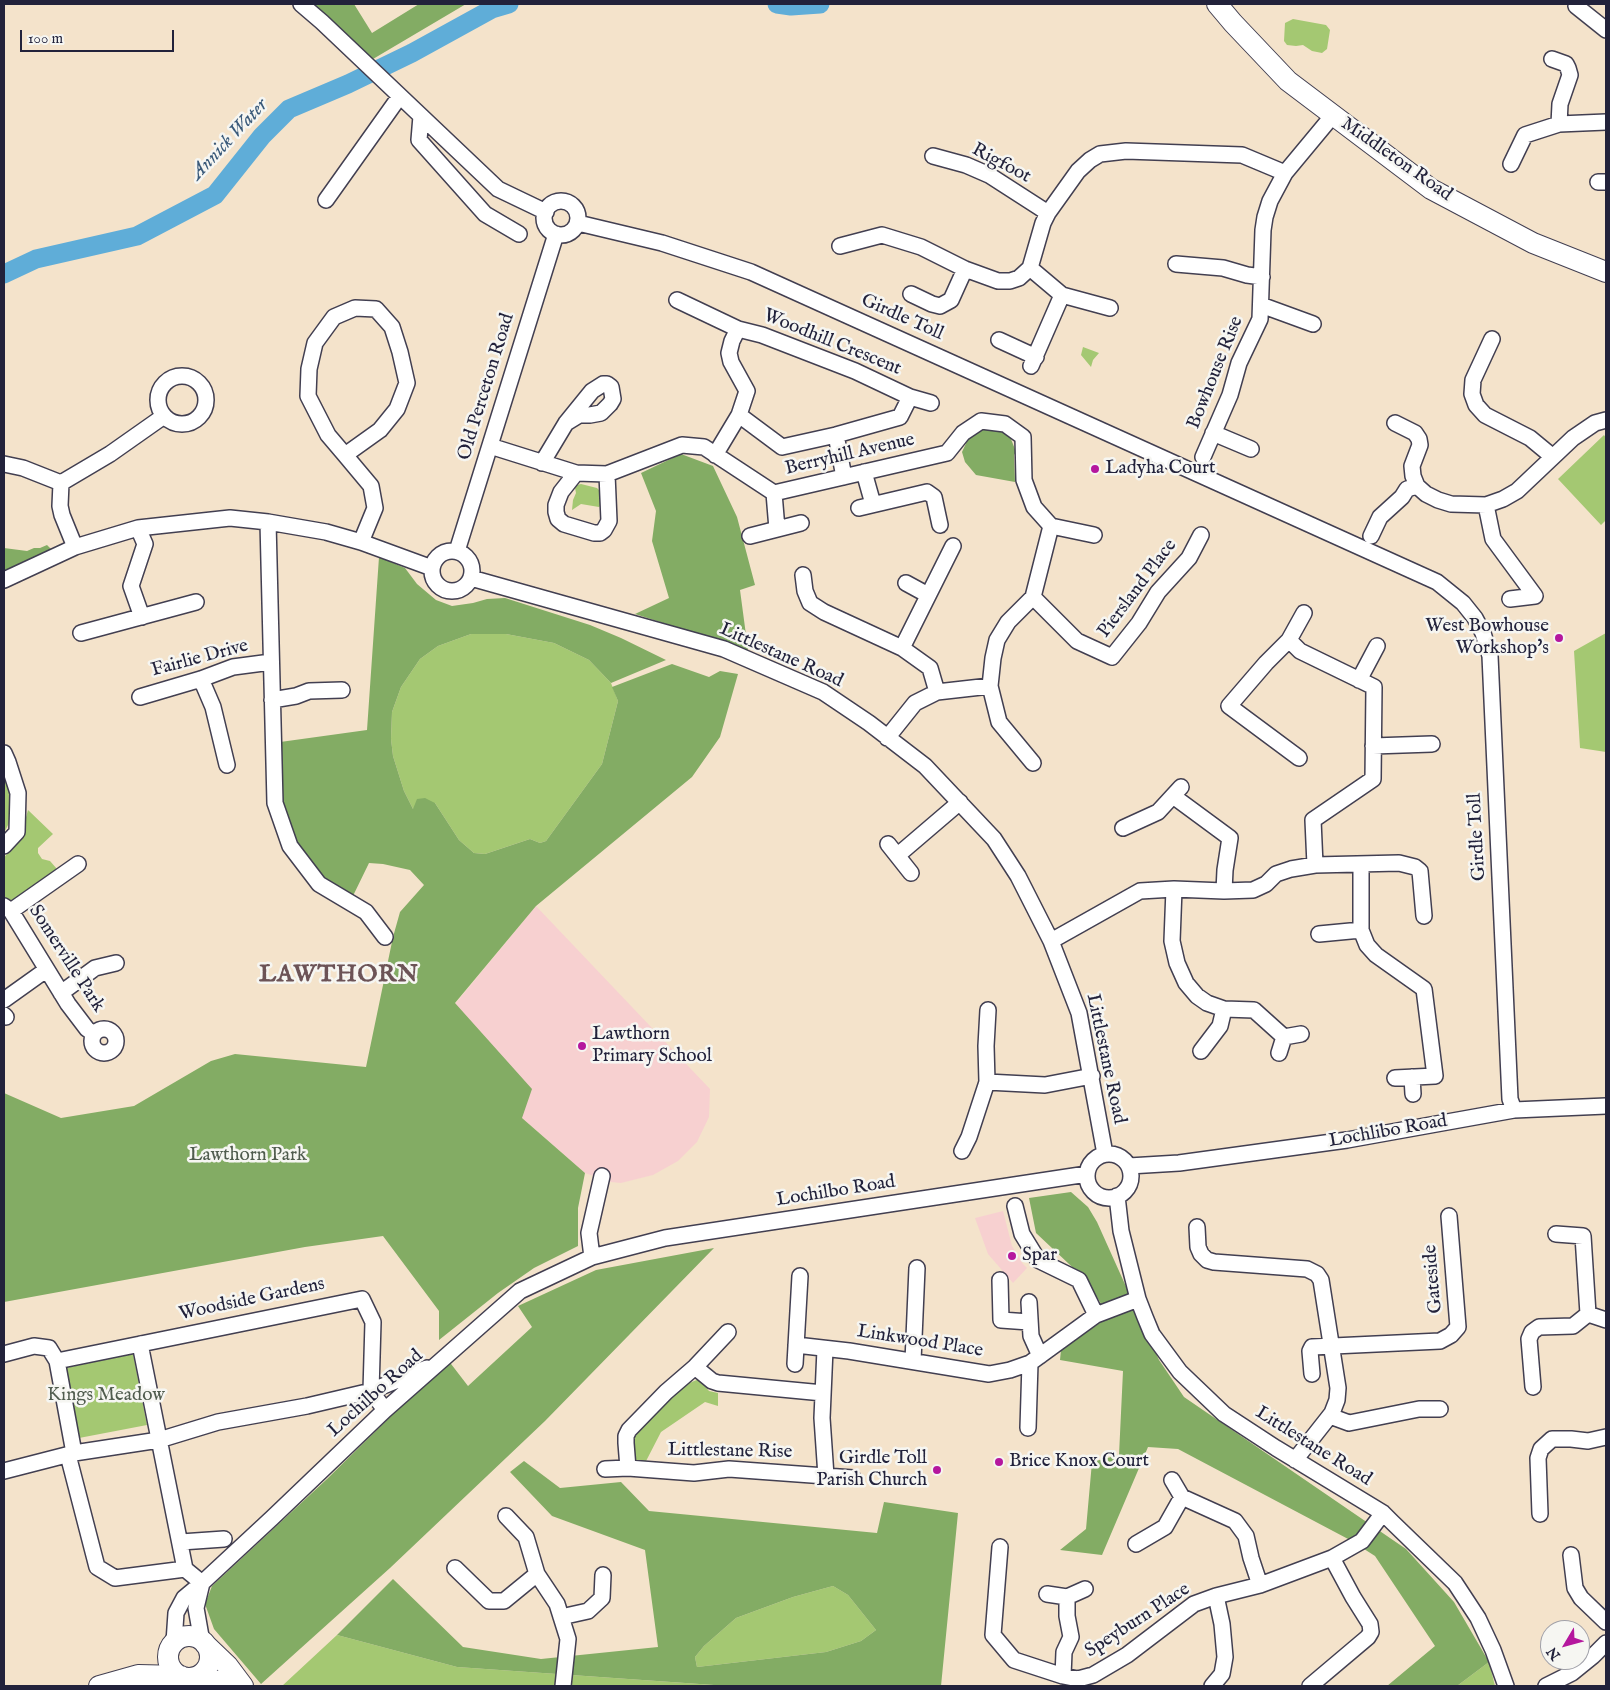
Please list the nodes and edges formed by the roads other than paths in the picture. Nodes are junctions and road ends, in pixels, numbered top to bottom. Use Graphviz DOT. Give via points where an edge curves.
graph roads {
  1 [pos="301,4"];
  2 [pos="1217,4"];
  3 [pos="1576,6"];
  4 [pos="1606,30"];
  5 [pos="1552,58"];
  6 [pos="400,96"];
  7 [pos="1334,114"];
  8 [pos="420,116"];
  9 [pos="1606,122"];
  10 [pos="1559,124"];
  11 [pos="933,156"];
  12 [pos="1510,164"];
  13 [pos="480,173"];
  14 [pos="1285,173"];
  15 [pos="463,190"];
  16 [pos="326,200"];
  17 [pos="546,212"];
  18 [pos="1048,213"];
  19 [pos="578,223"];
  20 [pos="519,234"];
  21 [pos="556,234"];
  22 [pos="840,246"];
  23 [pos="1176,264"];
  24 [pos="965,268"];
  25 [pos="1030,268"];
  26 [pos="1606,272"];
  27 [pos="1262,276"];
  28 [pos="911,294"];
  29 [pos="1062,295"];
  30 [pos="677,300"];
  31 [pos="1261,305"];
  32 [pos="1110,308"];
  33 [pos="1313,324"];
  34 [pos="738,329"];
  35 [pos="1492,339"];
  36 [pos="999,340"];
  37 [pos="910,397"];
  38 [pos="930,403"];
  39 [pos="739,415"];
  40 [pos="164,416"];
  41 [pos="1606,420"];
  42 [pos="566,422"];
  43 [pos="1395,423"];
  44 [pos="1213,433"];
  45 [pos="836,435"];
  46 [pos="490,446"];
  47 [pos="1251,449"];
  48 [pos="345,455"];
  49 [pos="715,455"];
  50 [pos="1203,457"];
  51 [pos="1553,457"];
  52 [pos="542,462"];
  53 [pos="4,464"];
  54 [pos="864,472"];
  55 [pos="576,473"];
  56 [pos="607,474"];
  57 [pos="844,477"];
  58 [pos="61,483"];
  59 [pos="1417,486"];
  60 [pos="774,494"];
  61 [pos="1486,505"];
  62 [pos="268,522"];
  63 [pos="801,523"];
  64 [pos="940,526"];
  65 [pos="1051,526"];
  66 [pos="138,528"];
  67 [pos="777,529"];
  68 [pos="1094,535"];
  69 [pos="750,536"];
  70 [pos="1201,536"];
  71 [pos="1371,536"];
  72 [pos="361,542"];
  73 [pos="953,546"];
  74 [pos="75,547"];
  75 [pos="457,551"];
  76 [pos="432,568"];
  77 [pos="802,576"];
  78 [pos="471,578"];
  79 [pos="4,580"];
  80 [pos="906,583"];
  81 [pos="928,595"];
  82 [pos="1033,597"];
  83 [pos="1510,599"];
  84 [pos="196,602"];
  85 [pos="1304,613"];
  86 [pos="142,617"];
  87 [pos="81,633"];
  88 [pos="1289,640"];
  89 [pos="1377,646"];
  90 [pos="902,648"];
  91 [pos="271,662"];
  92 [pos="201,679"];
  93 [pos="1360,680"];
  94 [pos="990,686"];
  95 [pos="342,690"];
  96 [pos="936,692"];
  97 [pos="140,697"];
  98 [pos="272,700"];
  99 [pos="888,738"];
  100 [pos="1432,744"];
  101 [pos="1374,746"];
  102 [pos="4,753"];
  103 [pos="1300,758"];
  104 [pos="1033,763"];
  105 [pos="226,765"];
  106 [pos="960,802"];
  107 [pos="1123,828"];
  108 [pos="4,846"];
  109 [pos="78,864"];
  110 [pos="1315,865"];
  111 [pos="1361,865"];
  112 [pos="911,873"];
  113 [pos="1174,889"];
  114 [pos="1224,891"];
  115 [pos="8,909"];
  116 [pos="1424,916"];
  117 [pos="1361,930"];
  118 [pos="1319,934"];
  119 [pos="385,937"];
  120 [pos="1051,941"];
  121 [pos="116,963"];
  122 [pos="46,970"];
  123 [pos="61,993"];
  124 [pos="4,1000"];
  125 [pos="1224,1009"];
  126 [pos="988,1010"];
  127 [pos="94,1034"];
  128 [pos="1301,1034"];
  129 [pos="1284,1037"];
  130 [pos="1200,1052"];
  131 [pos="1279,1053"];
  132 [pos="1092,1076"];
  133 [pos="1412,1077"];
  134 [pos="1395,1078"];
  135 [pos="987,1082"];
  136 [pos="1413,1094"];
  137 [pos="1606,1106"];
  138 [pos="1514,1110"];
  139 [pos="962,1151"];
  140 [pos="1105,1154"];
  141 [pos="1130,1173"];
  142 [pos="1087,1174"];
  143 [pos="602,1176"];
  144 [pos="1111,1197"];
  145 [pos="1015,1206"];
  146 [pos="1449,1216"];
  147 [pos="1197,1228"];
  148 [pos="1556,1234"];
  149 [pos="592,1257"];
  150 [pos="917,1268"];
  151 [pos="800,1276"];
  152 [pos="1000,1280"];
  153 [pos="1138,1298"];
  154 [pos="1029,1302"];
  155 [pos="1588,1314"];
  156 [pos="1096,1315"];
  157 [pos="1606,1320"];
  158 [pos="1029,1322"];
  159 [pos="728,1332"];
  160 [pos="140,1344"];
  161 [pos="796,1345"];
  162 [pos="1331,1346"];
  163 [pos="825,1349"];
  164 [pos="4,1354"];
  165 [pos="1035,1360"];
  166 [pos="57,1361"];
  167 [pos="913,1361"];
  168 [pos="440,1362"];
  169 [pos="795,1364"];
  170 [pos="695,1367"];
  171 [pos="1312,1374"];
  172 [pos="1533,1387"];
  173 [pos="371,1392"];
  174 [pos="823,1393"];
  175 [pos="385,1410"];
  176 [pos="1440,1410"];
  177 [pos="1330,1416"];
  178 [pos="1028,1428"];
  179 [pos="1606,1437"];
  180 [pos="159,1440"];
  181 [pos="71,1454"];
  182 [pos="1295,1460"];
  183 [pos="628,1468"];
  184 [pos="605,1469"];
  185 [pos="4,1471"];
  186 [pos="826,1476"];
  187 [pos="853,1478"];
  188 [pos="1172,1480"];
  189 [pos="1182,1497"];
  190 [pos="1383,1514"];
  191 [pos="1540,1514"];
  192 [pos="506,1516"];
  193 [pos="224,1539"];
  194 [pos="181,1542"];
  195 [pos="1136,1544"];
  196 [pos="1000,1547"];
  197 [pos="1571,1555"];
  198 [pos="1332,1558"];
  199 [pos="455,1568"];
  200 [pos="185,1569"];
  201 [pos="537,1574"];
  202 [pos="603,1575"];
  203 [pos="202,1583"];
  204 [pos="1260,1585"];
  205 [pos="1085,1589"];
  206 [pos="1047,1594"];
  207 [pos="1216,1596"];
  208 [pos="1067,1597"];
  209 [pos="561,1617"];
  210 [pos="1606,1622"];
  211 [pos="203,1643"];
  212 [pos="1606,1643"];
  213 [pos="172,1645"];
  214 [pos="138,1675"];
  215 [pos="1063,1676"];
  216 [pos="188,1677"];
  217 [pos="564,1683"];
  218 [pos="99,1686"];
  219 [pos="233,1686"];
  220 [pos="243,1686"];
  221 [pos="1212,1686"];
  222 [pos="1310,1686"];
  223 [pos="1506,1686"];
  224 [pos="1546,1686"];
  1 -- 6 [label="street"];
  2 -- 7 [label="main road, Middleton Road" via="1288,81"];
  3 -- 4 [label="street"];
  5 -- 10 [label="street" via="1566,64 1570,75 1560,104"];
  6 -- 8 [label="street"];
  6 -- 16 [label="street"];
  7 -- 14 [label="street, Bowhouse Rise"];
  7 -- 26 [label="main road, Middleton Road" via="1431,189 1533,243"];
  8 -- 13 [label="street"];
  8 -- 15 [label="street" via="418,140"];
  9 -- 10 [label="street"];
  10 -- 12 [label="street" via="1525,135"];
  11 -- 18 [label="street, Rigfoot" via="989,175"];
  13 -- 15 [label="street"];
  13 -- 17 [label="street" via="498,189"];
  14 -- 18 [label="street" via="1242,155 1100,154 1078,171"];
  14 -- 27 [label="street, Bowhouse Rise" via="1265,217"];
  15 -- 20 [label="street" via="485,214"];
  17 -- 19 [label="street" via="558,201 569,203 578,212"];
  17 -- 21 [label="street" via="545,223"];
  18 -- 25 [label="street"];
  19 -- 21 [label="street" via="571,232"];
  19 -- 138 [label="street, Girdle Toll" via="662,243 751,272 1437,582 1463,603 1483,633 1490,656 1510,1099"];
  21 -- 46 [label="street, Old Perceton Road"];
  22 -- 24 [label="street" via="882,235 920,247"];
  23 -- 27 [label="street"];
  24 -- 25 [label="street" via="998,281 1019,278"];
  24 -- 28 [label="street" via="951,300 940,306"];
  25 -- 29 [label="street"];
  27 -- 31 [label="street, Bowhouse Rise"];
  29 -- 32 [label="street"];
  29 -- 36 [label="street" via="1033,362"];
  30 -- 34 [label="street, Woodhill Crescent"];
  31 -- 33 [label="street"];
  31 -- 44 [label="street, Bowhouse Rise" via="1260,319 1239,363 1230,395"];
  34 -- 37 [label="street, Woodhill Crescent" via="762,334"];
  34 -- 39 [label="street, Woodhill Crescent" via="729,352 747,391"];
  35 -- 51 [label="street" via="1473,380 1472,394 1476,405 1485,415 1530,438"];
  37 -- 38 [label="street, Woodhill Crescent"];
  37 -- 45 [label="street, Woodhill Crescent" via="900,417"];
  39 -- 45 [label="street, Woodhill Crescent" via="782,447"];
  39 -- 49 [label="street"];
  40 -- 58 [label="street"];
  41 -- 51 [label="street" via="1573,438"];
  42 -- 52 [label="street"];
  43 -- 59 [label="street" via="1419,438 1420,445 1412,466"];
  44 -- 47 [label="street"];
  44 -- 50 [label="street, Bowhouse Rise"];
  45 -- 57 [label="street"];
  46 -- 52 [label="street, Berryhill Avenue"];
  46 -- 75 [label="street, Old Perceton Road"];
  48 -- 48 [label="street" via="328,435 308,396 309,369 315,343 334,317 355,308 376,309 392,327 407,384 397,410 380,430"];
  48 -- 72 [label="street" via="371,486 375,508"];
  49 -- 56 [label="street, Berryhill Avenue" via="704,447 682,445"];
  49 -- 60 [label="street, Berryhill Avenue"];
  51 -- 61 [label="street" via="1517,491"];
  52 -- 55 [label="street, Berryhill Avenue"];
  53 -- 58 [label="street"];
  54 -- 57 [label="street, Berryhill Avenue"];
  54 -- 64 [label="street" via="866,506 927,492 934,497"];
  54 -- 65 [label="street, Berryhill Avenue" via="947,453 963,433 981,421 1005,424 1022,436 1024,480 1034,507"];
  55 -- 56 [label="street, Berryhill Avenue"];
  55 -- 56 [label="street" via="561,492 556,512 558,519 594,533 604,530 609,521"];
  57 -- 60 [label="street, Berryhill Avenue"];
  58 -- 74 [label="street" via="60,506"];
  59 -- 61 [label="street" via="1438,500"];
  59 -- 71 [label="street" via="1407,489 1380,517"];
  60 -- 67 [label="street"];
  61 -- 83 [label="street" via="1493,539 1535,596"];
  62 -- 66 [label="street" via="230,518"];
  62 -- 72 [label="street"];
  62 -- 91 [label="street"];
  63 -- 67 [label="street"];
  65 -- 68 [label="street"];
  65 -- 82 [label="street"];
  66 -- 74 [label="street"];
  66 -- 86 [label="street" via="145,544 131,586"];
  67 -- 69 [label="street"];
  70 -- 82 [label="street, Piersland Place" via="1189,558 1158,592 1112,658 1077,640"];
  72 -- 76 [label="street"];
  73 -- 81 [label="street"];
  74 -- 79 [label="street"];
  75 -- 76 [label="street" via="439,556"];
  75 -- 78 [label="street" via="470,562"];
  76 -- 78 [label="street" via="436,582 446,590 456,591 468,584"];
  77 -- 90 [label="street" via="810,604"];
  78 -- 99 [label="street, Littlestane Road" via="724,649 823,692"];
  80 -- 81 [label="street"];
  81 -- 90 [label="street"];
  82 -- 94 [label="street" via="1008,622 997,640"];
  84 -- 86 [label="street"];
  85 -- 88 [label="street"];
  86 -- 87 [label="street"];
  88 -- 93 [label="street" via="1300,650"];
  88 -- 103 [label="street" via="1229,706"];
  89 -- 93 [label="street"];
  90 -- 96 [label="street" via="930,668"];
  91 -- 92 [label="street, Fairlie Drive" via="233,668"];
  91 -- 98 [label="street"];
  92 -- 97 [label="street, Fairlie Drive"];
  92 -- 105 [label="street" via="213,707"];
  93 -- 101 [label="street" via="1374,687"];
  94 -- 96 [label="street"];
  94 -- 104 [label="street" via="999,722"];
  95 -- 98 [label="street" via="309,691"];
  96 -- 99 [label="street" via="915,703"];
  98 -- 119 [label="street" via="275,803 290,846 319,884 366,912"];
  99 -- 106 [label="street, Littlestane Road" via="925,766"];
  100 -- 101 [label="street"];
  101 -- 110 [label="street" via="1373,779 1313,820"];
  102 -- 108 [label="street" via="18,793 16,832"];
  106 -- 112 [label="street" via="893,849"];
  106 -- 120 [label="street, Littlestane Road" via="994,839 1018,876"];
  107 -- 114 [label="street" via="1158,812 1177,792 1230,838"];
  109 -- 115 [label="street"];
  110 -- 111 [label="street"];
  110 -- 114 [label="street" via="1276,874 1253,890"];
  111 -- 116 [label="street" via="1399,863 1420,871"];
  111 -- 117 [label="street"];
  113 -- 114 [label="street"];
  113 -- 120 [label="street" via="1140,891"];
  113 -- 125 [label="street" via="1172,941 1177,963 1186,983 1197,996"];
  115 -- 122 [label="street, Somerville Park"];
  117 -- 118 [label="street"];
  117 -- 133 [label="street" via="1366,945 1376,955 1424,989 1441,1075"];
  120 -- 132 [label="street, Littlestane Road" via="1079,1013"];
  121 -- 123 [label="street" via="95,968"];
  122 -- 123 [label="street, Somerville Park"];
  122 -- 124 [label="street"];
  123 -- 127 [label="street, Somerville Park"];
  125 -- 129 [label="street" via="1254,1010"];
  125 -- 130 [label="street" via="1220,1026"];
  126 -- 135 [label="street"];
  128 -- 129 [label="street"];
  129 -- 131 [label="street"];
  132 -- 135 [label="street" via="1045,1085"];
  132 -- 140 [label="street, Littlestane Road"];
  133 -- 134 [label="street"];
  133 -- 136 [label="street"];
  135 -- 139 [label="street"];
  137 -- 138 [label="street, Lochlibo Road"];
  138 -- 141 [label="street, Lochlibo Road" via="1347,1140 1171,1164"];
  140 -- 141 [label="street" via="1123,1158"];
  140 -- 142 [label="street" via="1093,1160"];
  141 -- 144 [label="street" via="1129,1186 1124,1192"];
  142 -- 144 [label="street" via="1090,1187 1098,1195"];
  142 -- 149 [label="street, Lochilbo Road" via="665,1238"];
  143 -- 149 [label="street" via="589,1233"];
  144 -- 153 [label="street, Littlestane Road"];
  145 -- 156 [label="street" via="1022,1234 1038,1260 1079,1280"];
  146 -- 162 [label="street, Gateside" via="1458,1327 1440,1341"];
  147 -- 162 [label="street" via="1198,1247 1207,1260 1307,1269 1317,1274 1321,1280"];
  148 -- 155 [label="street" via="1583,1236"];
  149 -- 168 [label="street, Lochilbo Road" via="520,1291"];
  150 -- 167 [label="street"];
  151 -- 161 [label="street"];
  152 -- 158 [label="street" via="1001,1320"];
  153 -- 156 [label="street, Linkwood Place"];
  153 -- 182 [label="street, Littlestane Road" via="1152,1334 1180,1372 1224,1414"];
  154 -- 158 [label="street"];
  155 -- 157 [label="street"];
  155 -- 172 [label="street" via="1573,1326 1539,1327 1532,1332 1529,1339"];
  156 -- 165 [label="street, Linkwood Place"];
  158 -- 165 [label="street"];
  159 -- 170 [label="street"];
  160 -- 166 [label="street, Woodside Gardens"];
  160 -- 173 [label="street, Woodside Gardens" via="362,1298 373,1322"];
  160 -- 180 [label="street"];
  161 -- 163 [label="street, Linkwood Place"];
  161 -- 169 [label="street"];
  162 -- 171 [label="street" via="1312,1347"];
  162 -- 177 [label="street" via="1338,1388"];
  163 -- 167 [label="street, Linkwood Place"];
  163 -- 174 [label="street"];
  164 -- 166 [label="street" via="34,1346 49,1348"];
  165 -- 167 [label="street, Linkwood Place" via="989,1374"];
  165 -- 178 [label="street"];
  166 -- 181 [label="street"];
  168 -- 173 [label="street"];
  168 -- 175 [label="street, Lochilbo Road"];
  170 -- 174 [label="street" via="718,1383"];
  170 -- 183 [label="street" via="629,1430 626,1436"];
  173 -- 175 [label="street"];
  173 -- 180 [label="street" via="218,1422"];
  174 -- 186 [label="street"];
  175 -- 203 [label="street, Lochilbo Road"];
  176 -- 177 [label="street" via="1419,1409 1350,1423"];
  177 -- 182 [label="street"];
  179 -- 191 [label="street" via="1588,1442 1552,1439 1541,1448 1538,1458"];
  180 -- 181 [label="street"];
  180 -- 194 [label="street"];
  181 -- 185 [label="street"];
  181 -- 200 [label="street" via="96,1567 115,1578"];
  182 -- 190 [label="street, Littlestane Road"];
  183 -- 184 [label="street, Littlestane Rise"];
  183 -- 186 [label="street, Littlestane Rise" via="694,1473 729,1469"];
  186 -- 187 [label="street, Littlestane Rise"];
  188 -- 189 [label="street"];
  189 -- 195 [label="street" via="1164,1527"];
  189 -- 204 [label="street" via="1235,1522 1246,1536"];
  190 -- 198 [label="street, Speyburn Place" via="1362,1541"];
  190 -- 223 [label="street, Littlestane Road" via="1455,1583 1478,1618"];
  192 -- 201 [label="street" via="526,1538"];
  193 -- 194 [label="street"];
  194 -- 200 [label="street"];
  196 -- 215 [label="street, Speyburn Place" via="992,1636 1014,1660"];
  197 -- 210 [label="street" via="1575,1588"];
  198 -- 204 [label="street, Speyburn Place"];
  198 -- 222 [label="street" via="1370,1624 1371,1632"];
  199 -- 201 [label="street" via="489,1601 504,1601"];
  200 -- 203 [label="street"];
  201 -- 209 [label="street" via="557,1604"];
  202 -- 209 [label="street" via="602,1598 588,1611"];
  203 -- 211 [label="street" via="196,1608"];
  203 -- 213 [label="street, Lochilbo Road" via="184,1598 176,1613"];
  204 -- 207 [label="street, Speyburn Place"];
  205 -- 208 [label="street"];
  206 -- 208 [label="street"];
  207 -- 215 [label="street, Speyburn Place" via="1194,1604 1127,1655 1093,1675 1078,1679"];
  207 -- 221 [label="street" via="1226,1658 1222,1674"];
  208 -- 215 [label="street" via="1072,1637 1064,1652"];
  209 -- 217 [label="street" via="568,1639"];
  211 -- 213 [label="main road" via="186,1636"];
  211 -- 216 [label="main road" via="209,1656 208,1663 201,1674"];
  211 -- 220 [label="main road" via="228,1666"];
  212 -- 224 [label="street" via="1572,1673"];
  213 -- 214 [label="main road"];
  213 -- 216 [label="main road" via="168,1662 176,1673"];
  214 -- 216 [label="main road"];
  214 -- 218 [label="main road"];
  216 -- 219 [label="main road"];
}
